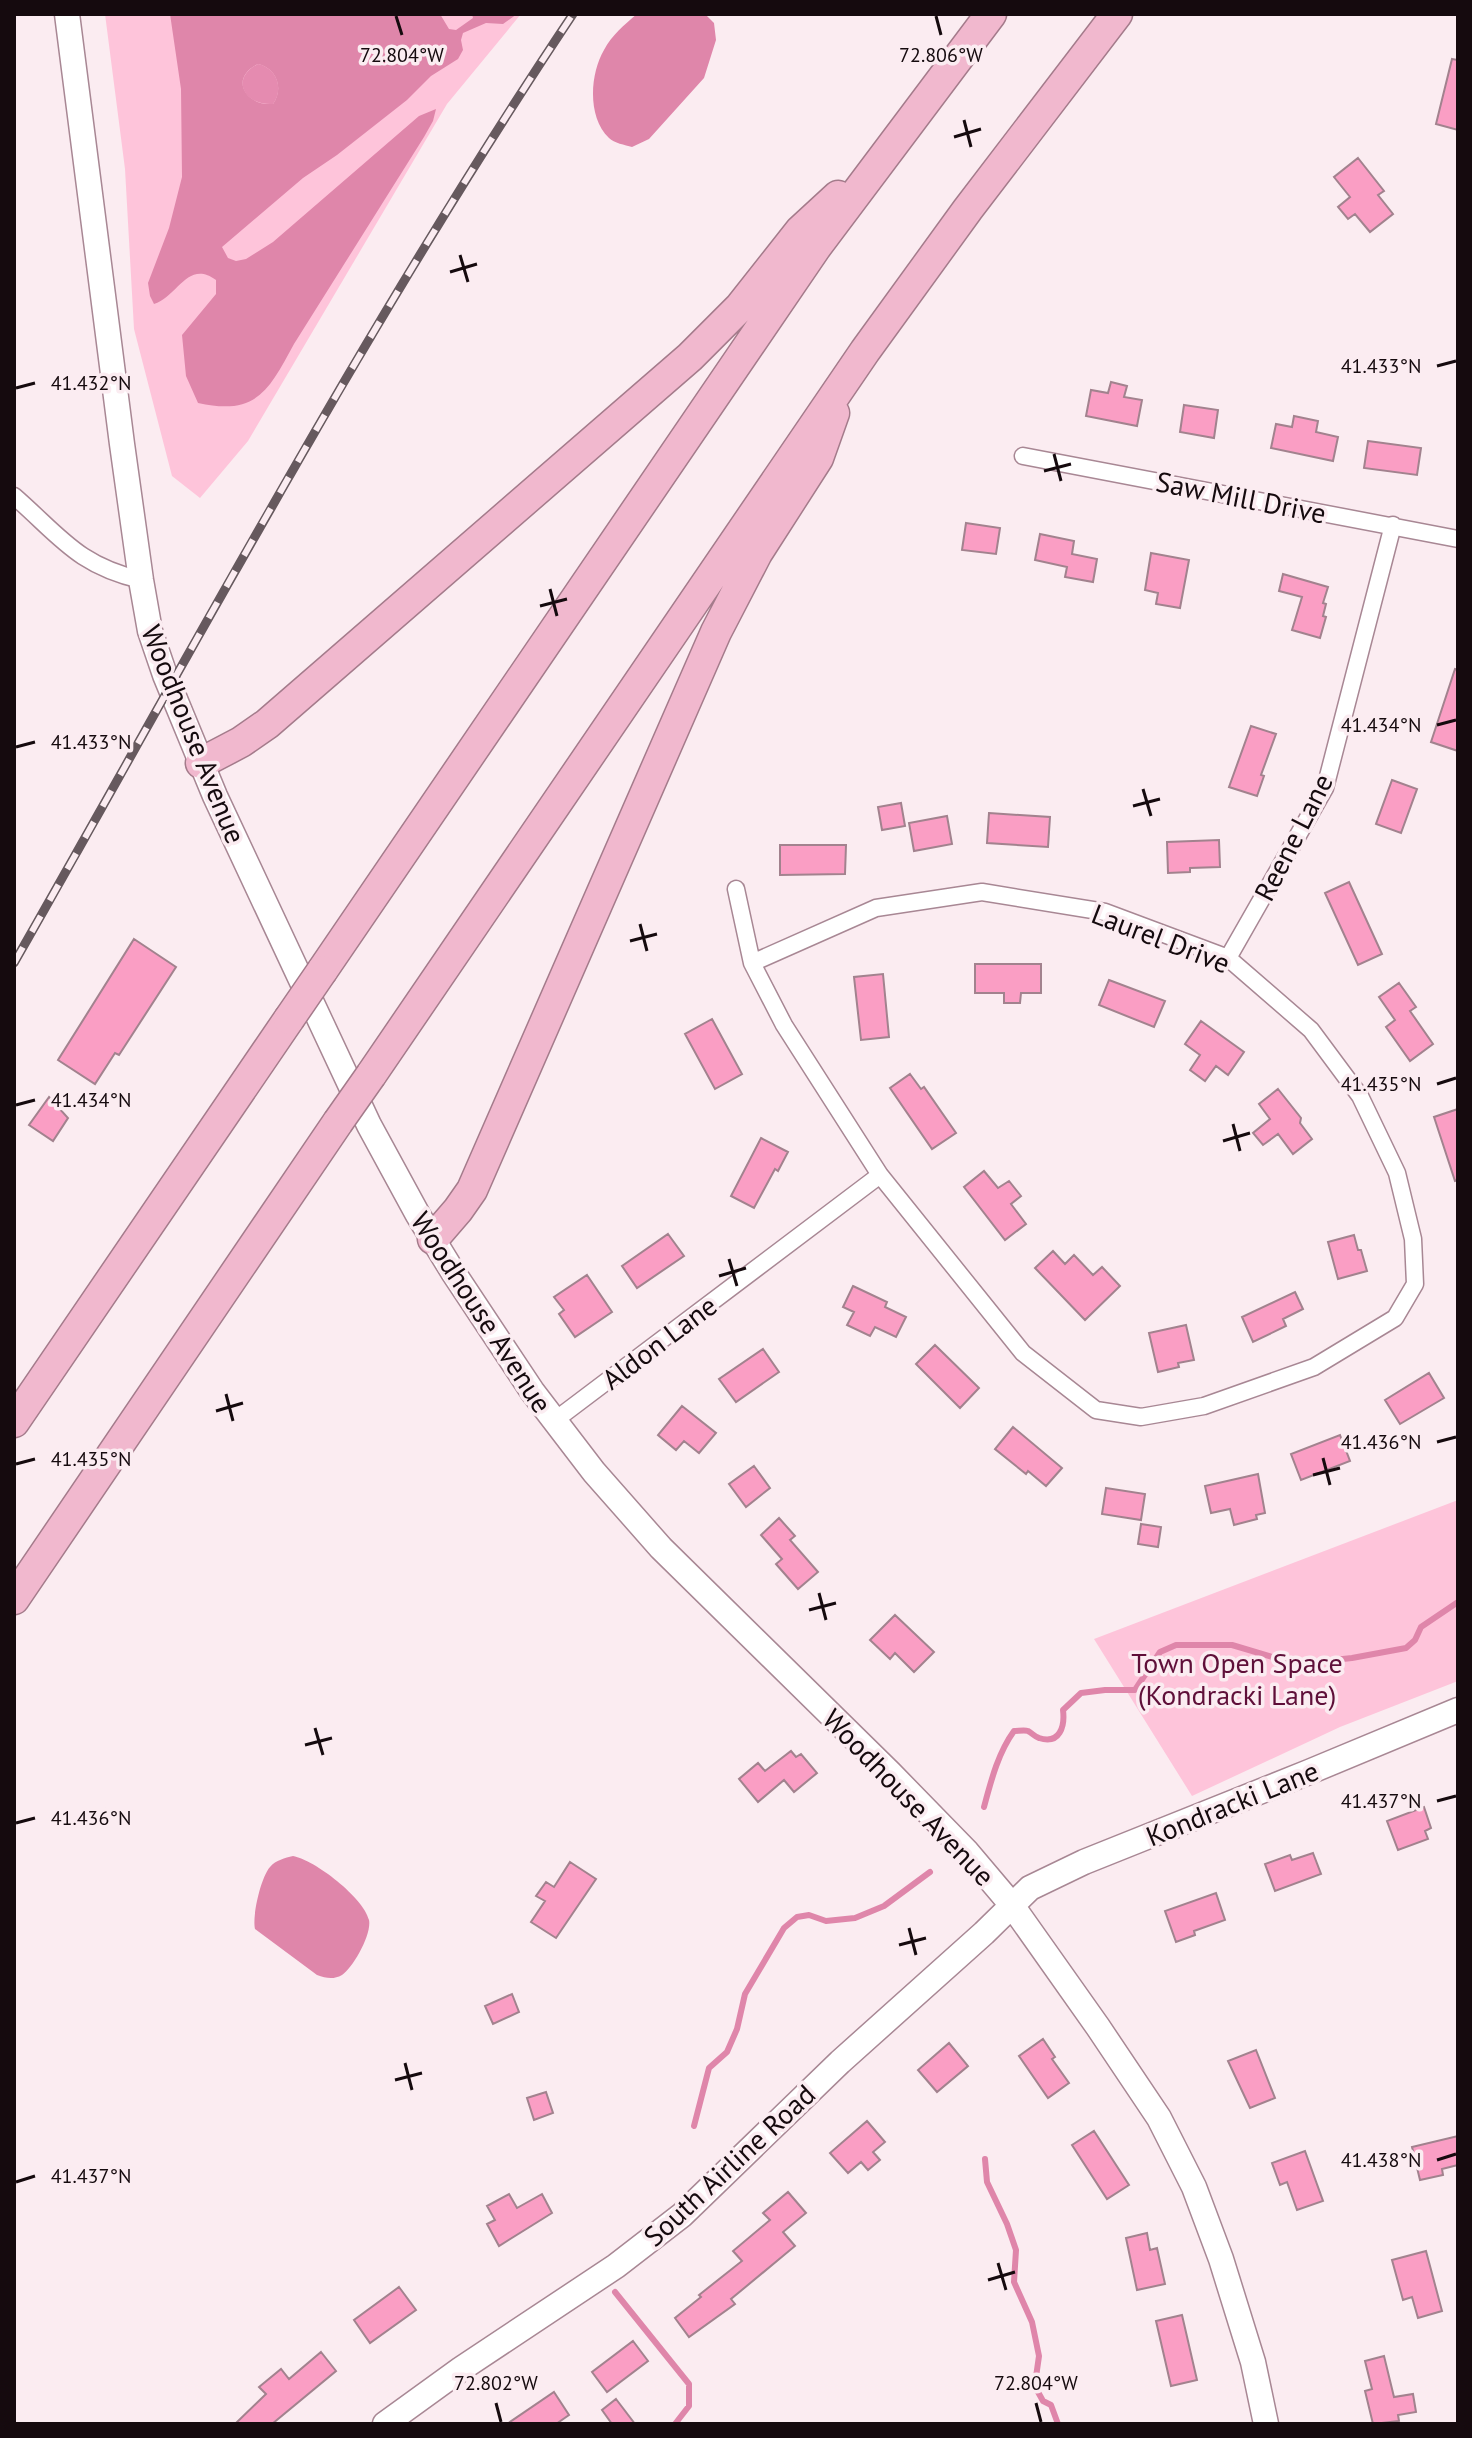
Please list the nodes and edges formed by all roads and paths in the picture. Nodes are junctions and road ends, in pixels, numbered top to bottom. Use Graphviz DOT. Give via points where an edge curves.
graph roads {
  1 [pos="67,14"];
  2 [pos="991,14"];
  3 [pos="1117,14"];
  4 [pos="866,178"];
  5 [pos="840,386"];
  6 [pos="1023,456"];
  7 [pos="14,496"];
  8 [pos="1393,525"];
  9 [pos="1458,539"];
  10 [pos="141,580"];
  11 [pos="201,763"];
  12 [pos="736,889"];
  13 [pos="1228,958"];
  14 [pos="752,963"];
  15 [pos="880,1175"];
  16 [pos="433,1239"];
  17 [pos="554,1421"];
  18 [pos="14,1422"];
  19 [pos="14,1599"];
  20 [pos="1458,1710"];
  21 [pos="1011,1904"];
  22 [pos="385,2424"];
  23 [pos="1266,2424"];
  1 -- 10 [label="main road, Woodhouse Avenue"];
  2 -- 4 [label="highway"];
  3 -- 5 [label="highway"];
  4 -- 11 [label="highway" via="810,219 740,307 690,357 267,724"];
  4 -- 18 [label="highway, bridge"];
  5 -- 16 [label="highway" via="818,458 757,553 710,645 472,1190"];
  5 -- 19 [label="highway, bridge"];
  6 -- 8 [label="street, Saw Mill Drive"];
  7 -- 10 [label="street" via="80,556"];
  8 -- 9 [label="street, Saw Mill Drive"];
  8 -- 13 [label="street, Reene Lane" via="1325,788"];
  10 -- 11 [label="main road, Woodhouse Avenue" via="157,653"];
  11 -- 16 [label="main road, Woodhouse Avenue" via="358,1102"];
  12 -- 14 [label="street, Laurel Drive"];
  13 -- 14 [label="street, Laurel Drive" via="1105,912 982,892 876,908"];
  13 -- 15 [label="street, Laurel Drive" via="1311,1030 1360,1096 1397,1173 1413,1239 1415,1284 1395,1318 1314,1367 1204,1406 1141,1417 1096,1410 1023,1353"];
  14 -- 15 [label="street, Laurel Drive" via="784,1025"];
  15 -- 17 [label="street, Aldon Lane"];
  16 -- 17 [label="main road, Woodhouse Avenue"];
  17 -- 21 [label="main road, Woodhouse Avenue" via="661,1548 932,1816"];
  20 -- 21 [label="main road, Kondracki Lane" via="1064,1870"];
  21 -- 22 [label="main road, South Airline Road" via="682,2215"];
  21 -- 23 [label="main road, Woodhouse Avenue" via="1142,2092 1177,2152 1225,2272"];
}
